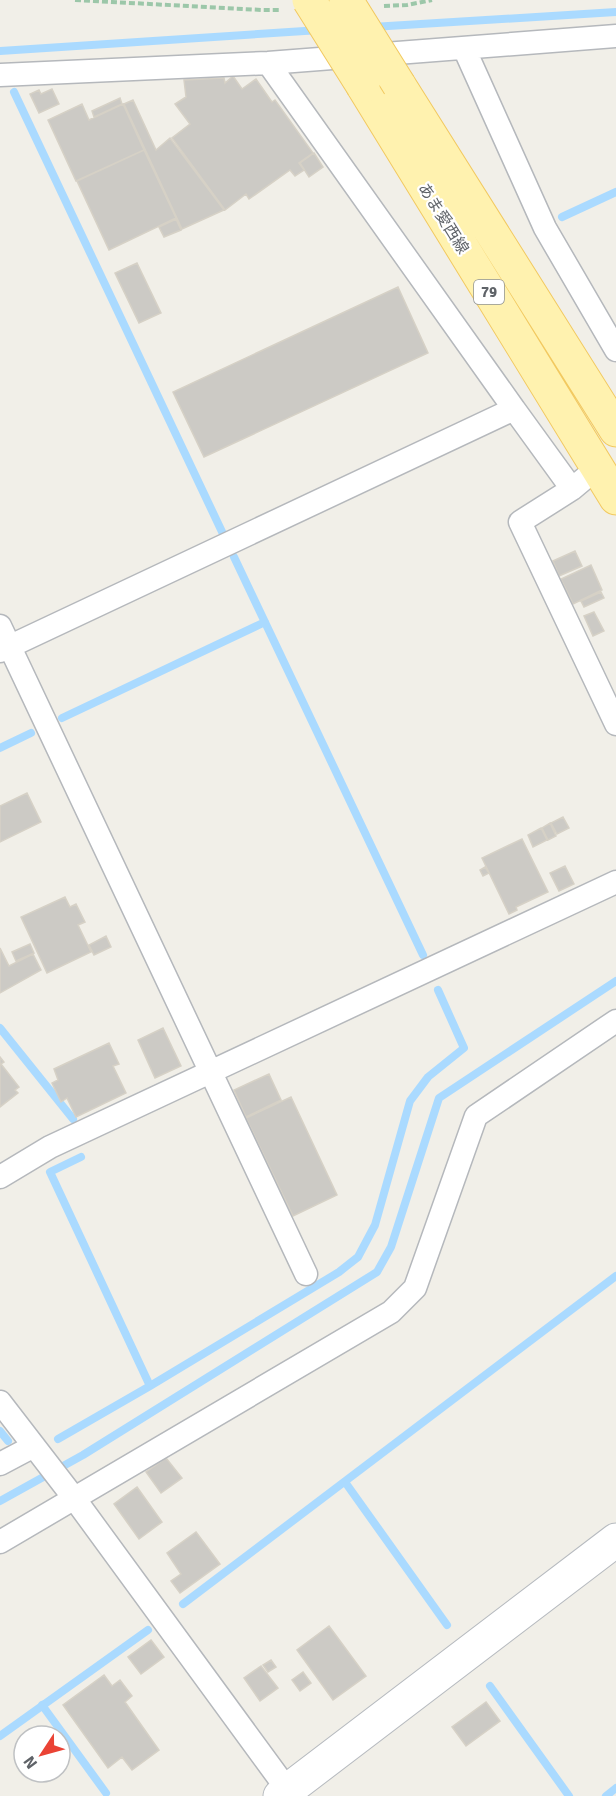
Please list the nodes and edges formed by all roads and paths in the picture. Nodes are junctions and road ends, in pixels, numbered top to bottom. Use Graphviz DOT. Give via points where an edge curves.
graph roads {
  1 [pos="75,0"];
  2 [pos="432,0"];
  3 [pos="360,3"];
  4 [pos="297,5"];
  5 [pos="616,36"];
  6 [pos="464,48"];
  7 [pos="268,63"];
  8 [pos="0,75"];
  9 [pos="616,350"];
  10 [pos="514,409"];
  11 [pos="616,430"];
  12 [pos="597,468"];
  13 [pos="572,489"];
  14 [pos="616,498"];
  15 [pos="0,626"];
  16 [pos="5,649"];
  17 [pos="616,724"];
  18 [pos="616,882"];
  19 [pos="616,1020"];
  20 [pos="211,1072"];
  21 [pos="1,1175"];
  22 [pos="306,1274"];
  23 [pos="0,1402"];
  24 [pos="38,1452"];
  25 [pos="0,1464"];
  26 [pos="69,1491"];
  27 [pos="616,1540"];
  28 [pos="0,1542"];
  29 [pos="286,1794"];
  1 -- 4 [label="path" via="262,10"];
  2 -- 3 [label="path" via="407,5"];
  3 -- 11 [label="main road, あま愛西線 / 79, bridge" via="399,85"];
  4 -- 12 [label="main road, あま愛西線 / 79, bridge" via="363,86"];
  5 -- 6 [label="street"];
  6 -- 7 [label="street"];
  6 -- 9 [label="street" via="545,228"];
  7 -- 8 [label="street"];
  7 -- 10 [label="street"];
  10 -- 13 [label="street"];
  10 -- 16 [label="street"];
  12 -- 13 [label="street"];
  12 -- 14 [label="main road, あま愛西線 / 79"];
  13 -- 17 [label="street" via="520,522"];
  15 -- 16 [label="street"];
  16 -- 20 [label="street"];
  18 -- 20 [label="street"];
  19 -- 26 [label="street" via="476,1116 415,1288 391,1312 195,1428"];
  20 -- 21 [label="street" via="50,1147"];
  20 -- 22 [label="street"];
  23 -- 24 [label="street"];
  24 -- 25 [label="street"];
  24 -- 26 [label="street"];
  26 -- 28 [label="street"];
  26 -- 29 [label="street"];
  27 -- 29 [label="street"];
}
